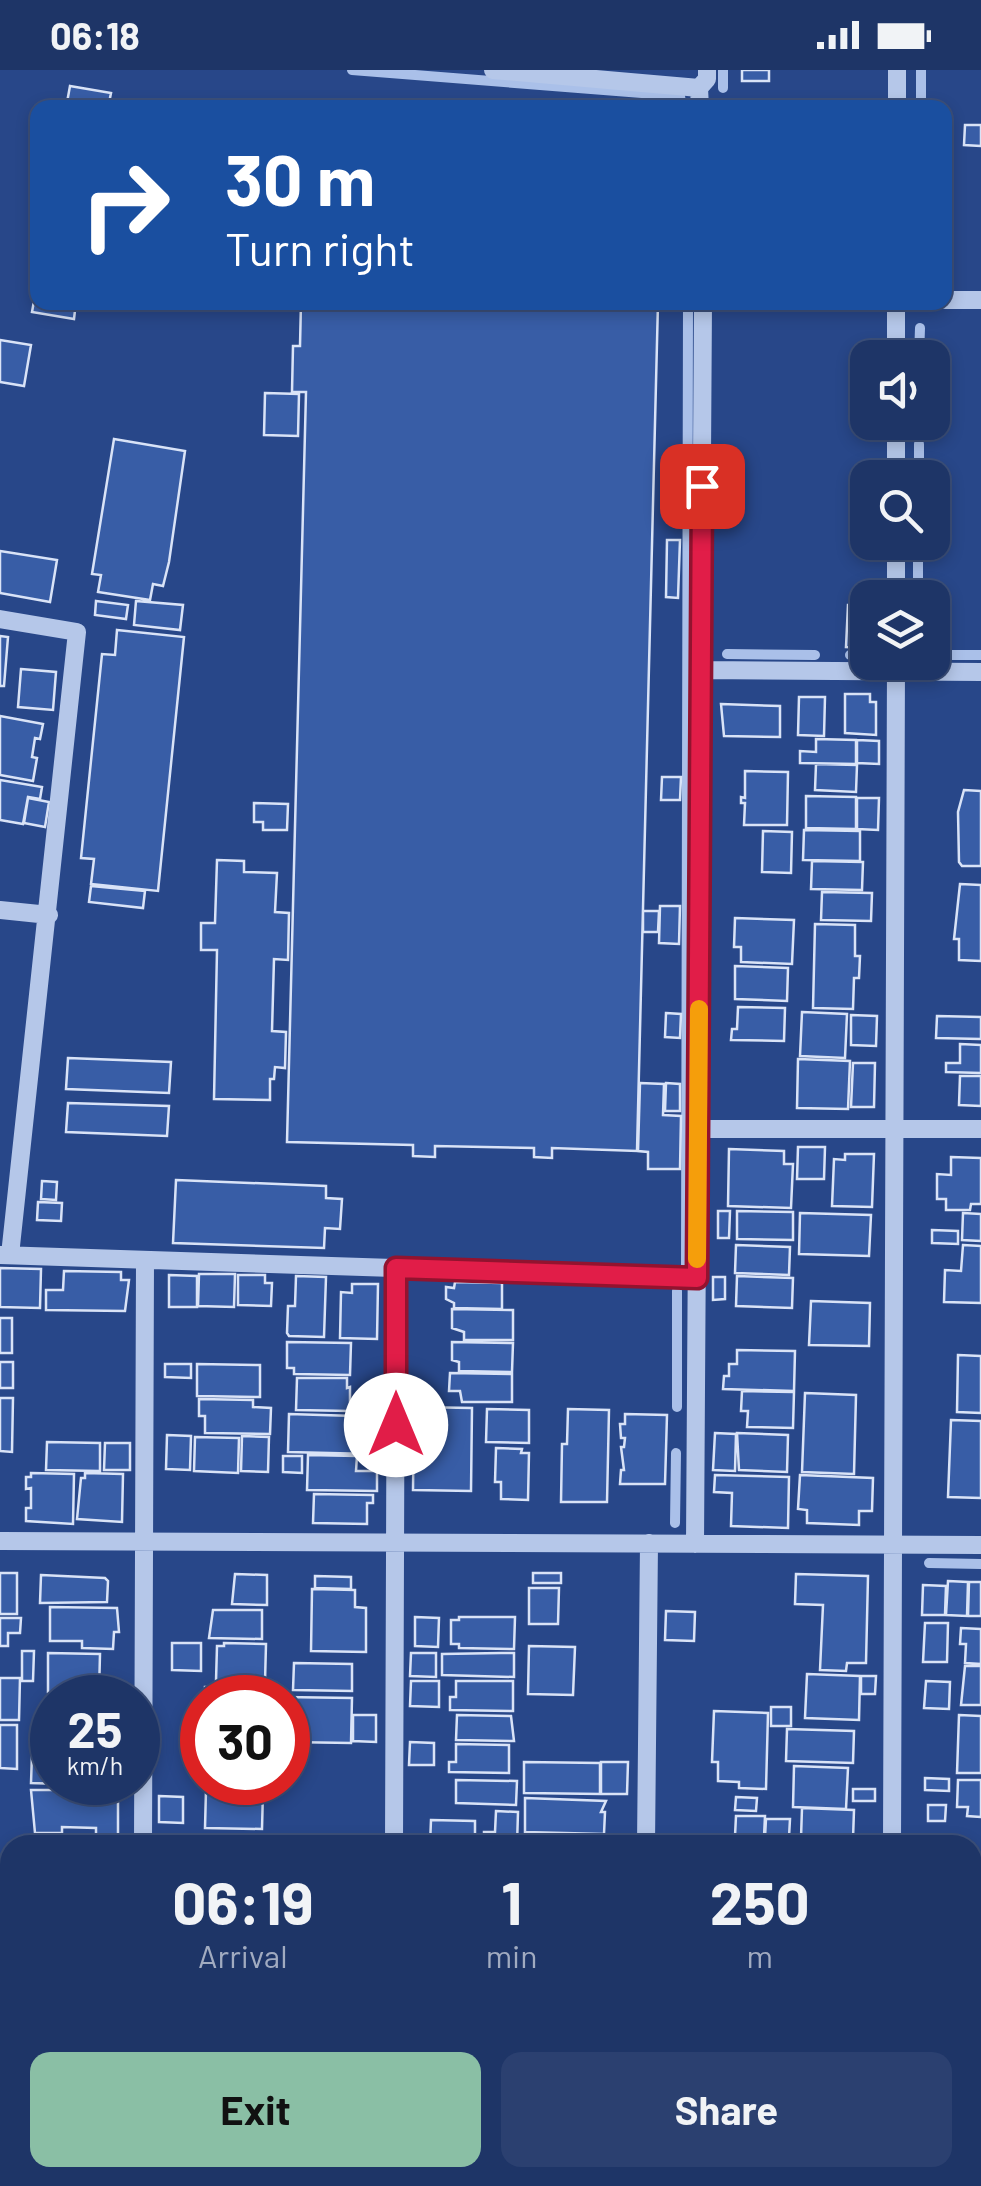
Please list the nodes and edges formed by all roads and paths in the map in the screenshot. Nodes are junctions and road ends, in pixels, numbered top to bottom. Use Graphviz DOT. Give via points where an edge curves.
graph roads {
  1 [pos="494,70"];
  2 [pos="897,70"];
  3 [pos="703,79"];
  4 [pos="897,100"];
  5 [pos="952,300"];
  6 [pos="981,300"];
  7 [pos="703,310"];
  8 [pos="896,310"];
  9 [pos="896,340"];
  10 [pos="0,619"];
  11 [pos="850,668"];
  12 [pos="701,670"];
  13 [pos="950,670"];
  14 [pos="981,672"];
  15 [pos="896,680"];
  16 [pos="0,910"];
  17 [pos="49,916"];
  18 [pos="698,1129"];
  19 [pos="894,1129"];
  20 [pos="981,1129"];
  21 [pos="5,1255"];
  22 [pos="144,1260"];
  23 [pos="396,1268"];
  24 [pos="697,1278"];
  25 [pos="0,1541"];
  26 [pos="144,1541"];
  27 [pos="395,1542"];
  28 [pos="649,1543"];
  29 [pos="695,1544"];
  30 [pos="894,1544"];
  31 [pos="981,1544"];
  32 [pos="143,1835"];
  33 [pos="394,1835"];
  34 [pos="646,1835"];
  35 [pos="892,1835"];
  1 -- 3 [label="street"];
  2 -- 4 [label="street"];
  5 -- 6 [label="street"];
  7 -- 12 [label="street"];
  8 -- 9 [label="street"];
  10 -- 17 [label="street" via="78,632"];
  11 -- 12 [label="street"];
  12 -- 18 [label="street"];
  13 -- 14 [label="street"];
  15 -- 19 [label="street"];
  16 -- 17 [label="street"];
  17 -- 21 [label="street"];
  18 -- 19 [label="street"];
  18 -- 24 [label="street"];
  19 -- 20 [label="street"];
  19 -- 30 [label="street"];
  21 -- 22 [label="street"];
  22 -- 23 [label="street"];
  22 -- 26 [label="street"];
  23 -- 24 [label="street"];
  23 -- 27 [label="street"];
  24 -- 29 [label="street"];
  25 -- 26 [label="street"];
  26 -- 27 [label="street"];
  26 -- 32 [label="street"];
  27 -- 28 [label="street"];
  27 -- 33 [label="street"];
  28 -- 29 [label="street"];
  28 -- 34 [label="street"];
  29 -- 30 [label="street"];
  30 -- 31 [label="street"];
  30 -- 35 [label="street"];
}
